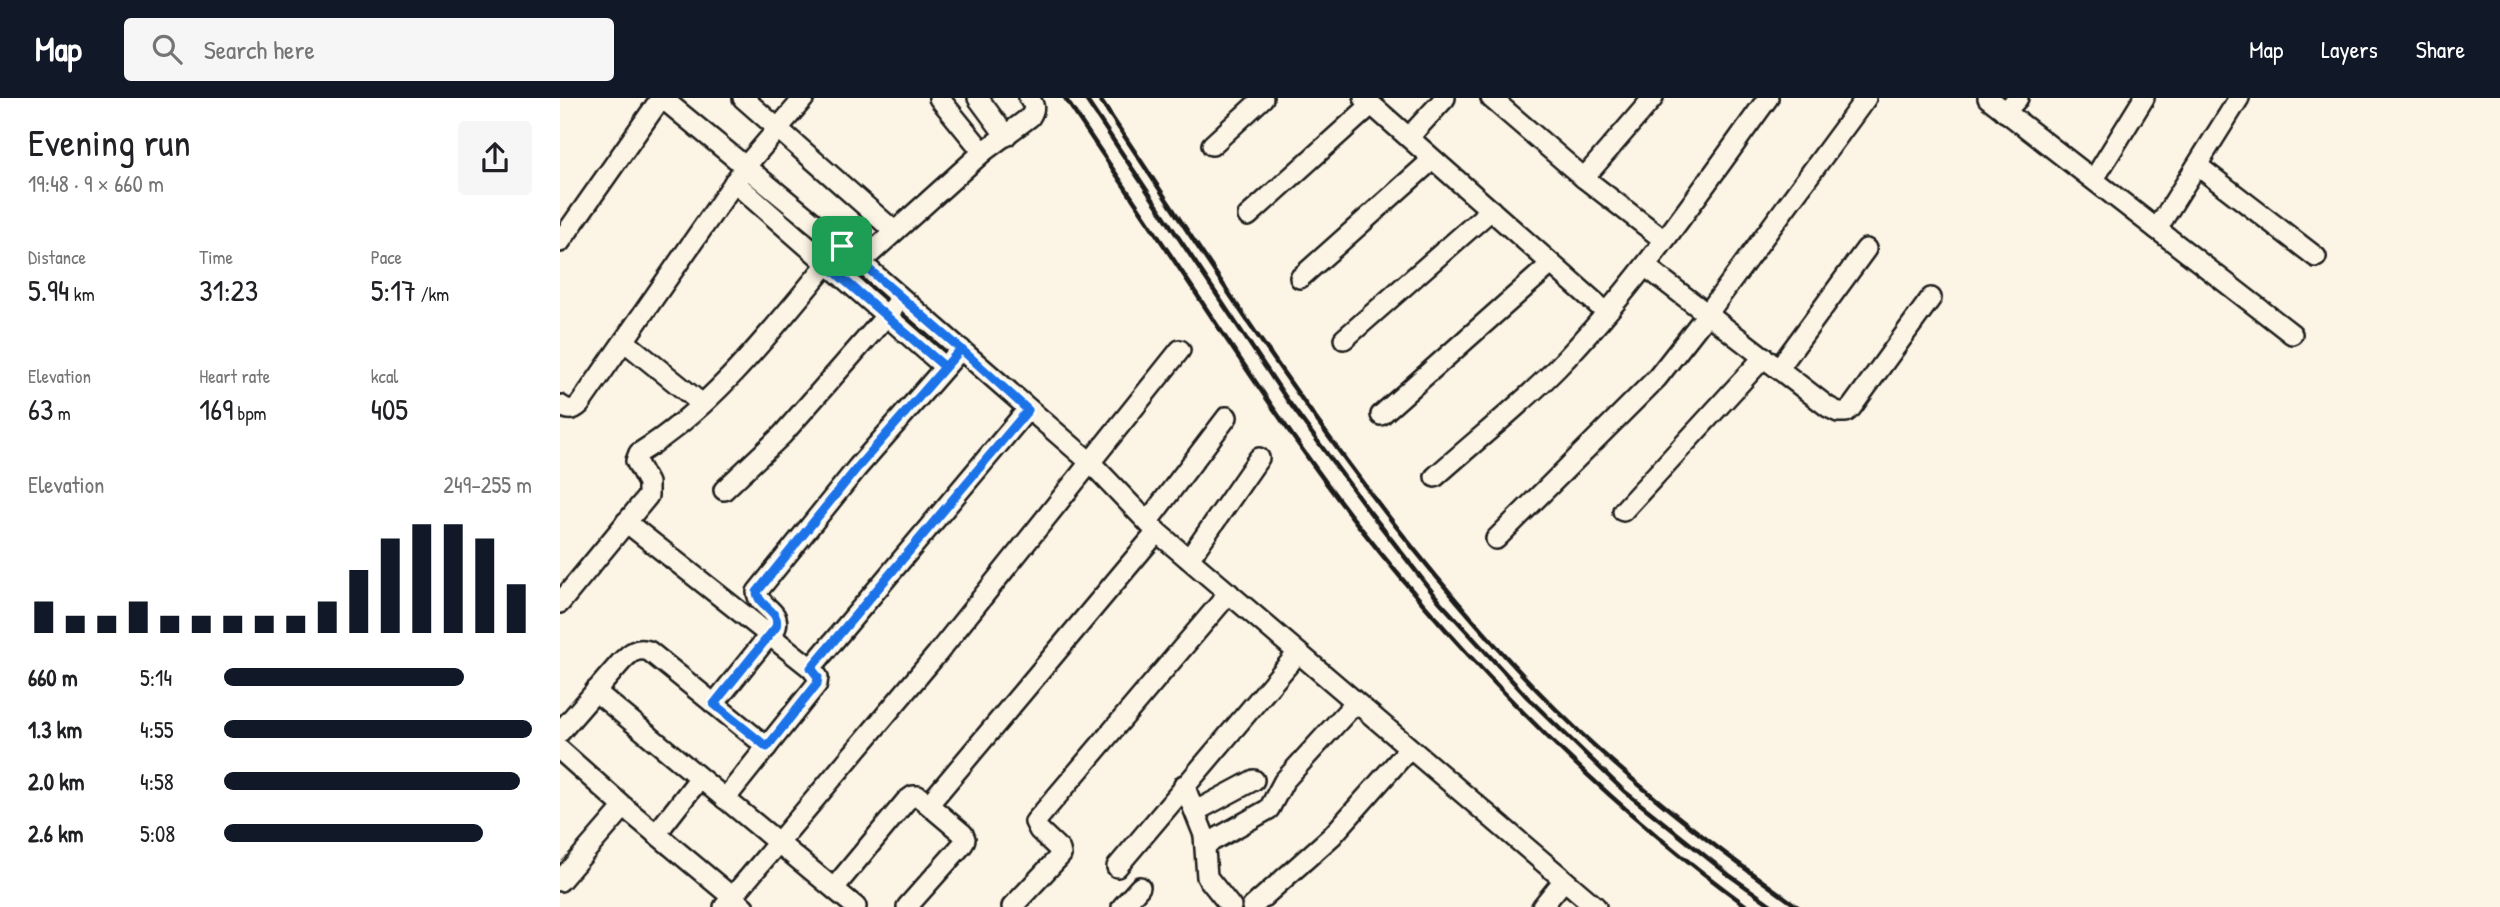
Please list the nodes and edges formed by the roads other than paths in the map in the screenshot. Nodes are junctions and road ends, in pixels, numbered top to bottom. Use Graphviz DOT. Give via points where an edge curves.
graph roads {
  1 [pos="661,98"];
  2 [pos="743,98"];
  3 [pos="804,98"];
  4 [pos="939,98"];
  5 [pos="978,98"];
  6 [pos="1029,98"];
  7 [pos="1263,98"];
  8 [pos="1445,98"];
  9 [pos="1491,98"];
  10 [pos="1653,98"];
  11 [pos="1768,98"];
  12 [pos="1866,98"];
  13 [pos="1988,98"];
  14 [pos="2144,98"];
  15 [pos="2239,98"];
  16 [pos="1367,102"];
  17 [pos="2012,105"];
  18 [pos="777,127"];
  19 [pos="1006,136"];
  20 [pos="1409,137"];
  21 [pos="1212,145"];
  22 [pos="983,152"];
  23 [pos="1432,160"];
  24 [pos="2198,166"];
  25 [pos="739,175"];
  26 [pos="1584,178"];
  27 [pos="2094,179"];
  28 [pos="1491,210"];
  29 [pos="1248,216"];
  30 [pos="2157,229"];
  31 [pos="894,231"];
  32 [pos="1664,240"];
  33 [pos="560,242"];
  34 [pos="842,246"];
  35 [pos="1866,248"];
  36 [pos="2316,257"];
  37 [pos="861,262"];
  38 [pos="1551,264"];
  39 [pos="827,265"];
  40 [pos="1645,266"];
  41 [pos="1300,278"];
  42 [pos="902,298"];
  43 [pos="1931,298"];
  44 [pos="1606,312"];
  45 [pos="1708,313"];
  46 [pos="886,316"];
  47 [pos="2292,334"];
  48 [pos="1344,339"];
  49 [pos="624,341"];
  50 [pos="961,349"];
  51 [pos="1180,349"];
  52 [pos="1771,363"];
  53 [pos="945,367"];
  54 [pos="702,404"];
  55 [pos="560,405"];
  56 [pos="1028,410"];
  57 [pos="1381,415"];
  58 [pos="1227,416"];
  59 [pos="1259,458"];
  60 [pos="1090,462"];
  61 [pos="1435,477"];
  62 [pos="724,490"];
  63 [pos="1623,512"];
  64 [pos="626,522"];
  65 [pos="1153,527"];
  66 [pos="1496,539"];
  67 [pos="1189,559"];
  68 [pos="1229,593"];
  69 [pos="560,603"];
  70 [pos="770,635"];
  71 [pos="1298,653"];
  72 [pos="811,668"];
  73 [pos="595,691"];
  74 [pos="1355,702"];
  75 [pos="714,704"];
  76 [pos="560,746"];
  77 [pos="767,747"];
  78 [pos="1409,749"];
  79 [pos="699,779"];
  80 [pos="1254,780"];
  81 [pos="1184,786"];
  82 [pos="725,799"];
  83 [pos="929,804"];
  84 [pos="624,807"];
  85 [pos="1195,811"];
  86 [pos="656,834"];
  87 [pos="779,842"];
  88 [pos="1205,845"];
  89 [pos="1117,867"];
  90 [pos="1564,880"];
  91 [pos="560,881"];
  92 [pos="1140,887"];
  93 [pos="834,888"];
  94 [pos="734,904"];
  95 [pos="856,907"];
  96 [pos="907,907"];
  97 [pos="1012,907"];
  98 [pos="1122,907"];
  99 [pos="1231,907"];
  100 [pos="1252,907"];
  101 [pos="1542,907"];
  102 [pos="1596,907"];
  1 -- 25 [label="street"];
  1 -- 33 [label="street"];
  2 -- 18 [label="street"];
  3 -- 18 [label="street"];
  4 -- 22 [label="street"];
  5 -- 19 [label="street"];
  6 -- 19 [label="street" via="1035,111"];
  7 -- 21 [label="street"];
  8 -- 20 [label="street"];
  9 -- 26 [label="street"];
  10 -- 26 [label="street"];
  11 -- 32 [label="street"];
  12 -- 45 [label="street"];
  13 -- 17 [label="street"];
  14 -- 27 [label="street"];
  15 -- 24 [label="street"];
  16 -- 20 [label="street"];
  16 -- 29 [label="street"];
  17 -- 27 [label="street"];
  18 -- 25 [label="street"];
  18 -- 31 [label="street"];
  19 -- 22 [label="street"];
  20 -- 23 [label="street"];
  22 -- 31 [label="street"];
  23 -- 28 [label="street"];
  23 -- 41 [label="street"];
  24 -- 30 [label="street"];
  24 -- 36 [label="street"];
  25 -- 34 [label="street"];
  25 -- 39 [label="street"];
  25 -- 49 [label="street"];
  26 -- 32 [label="street"];
  27 -- 30 [label="street"];
  28 -- 38 [label="street"];
  28 -- 48 [label="street"];
  30 -- 47 [label="street"];
  31 -- 37 [label="street"];
  32 -- 40 [label="street"];
  34 -- 37 [label="street"];
  34 -- 39 [label="street"];
  35 -- 52 [label="street"];
  37 -- 42 [label="street"];
  38 -- 44 [label="street"];
  38 -- 57 [label="street"];
  39 -- 46 [label="street"];
  39 -- 54 [label="street"];
  40 -- 44 [label="street"];
  40 -- 45 [label="street"];
  42 -- 46 [label="street"];
  42 -- 50 [label="street"];
  43 -- 52 [label="street" via="1846,412 1828,407"];
  44 -- 61 [label="street" via="1556,368"];
  45 -- 52 [label="street"];
  45 -- 66 [label="street" via="1657,378"];
  46 -- 53 [label="street"];
  46 -- 62 [label="street" via="782,435"];
  49 -- 54 [label="street"];
  49 -- 55 [label="street" via="575,409"];
  50 -- 53 [label="street"];
  50 -- 56 [label="street"];
  51 -- 60 [label="street"];
  52 -- 63 [label="street"];
  53 -- 70 [label="street" via="757,592 758,600 778,621"];
  54 -- 64 [label="street" via="636,457 650,489"];
  56 -- 60 [label="street"];
  56 -- 72 [label="street"];
  58 -- 65 [label="street"];
  59 -- 67 [label="street"];
  60 -- 65 [label="street"];
  60 -- 87 [label="street"];
  64 -- 69 [label="street"];
  64 -- 70 [label="street"];
  65 -- 67 [label="street"];
  65 -- 83 [label="street"];
  67 -- 68 [label="street"];
  68 -- 71 [label="street"];
  68 -- 97 [label="street" via="1038,818 1036,826 1058,847 1060,855"];
  70 -- 72 [label="street"];
  70 -- 75 [label="street"];
  71 -- 74 [label="street"];
  71 -- 81 [label="street"];
  72 -- 77 [label="street" via="817,684"];
  73 -- 75 [label="street" via="631,652 640,649 649,651"];
  73 -- 76 [label="street"];
  73 -- 79 [label="street"];
  74 -- 78 [label="street"];
  74 -- 88 [label="street" via="1284,781 1269,809"];
  75 -- 77 [label="street"];
  76 -- 84 [label="street"];
  77 -- 82 [label="street"];
  78 -- 90 [label="street"];
  78 -- 100 [label="street" via="1332,836"];
  79 -- 82 [label="street"];
  79 -- 86 [label="street"];
  80 -- 85 [label="street"];
  81 -- 85 [label="street"];
  81 -- 89 [label="street"];
  82 -- 87 [label="street"];
  83 -- 93 [label="street" via="918,796 906,801"];
  83 -- 96 [label="street" via="965,839"];
  84 -- 86 [label="street"];
  84 -- 91 [label="street"];
  85 -- 88 [label="street"];
  86 -- 94 [label="street"];
  87 -- 93 [label="street"];
  87 -- 94 [label="street"];
  88 -- 99 [label="street" via="1207,877"];
  90 -- 101 [label="street"];
  90 -- 102 [label="street"];
  92 -- 98 [label="street"];
  93 -- 95 [label="street"];
}
